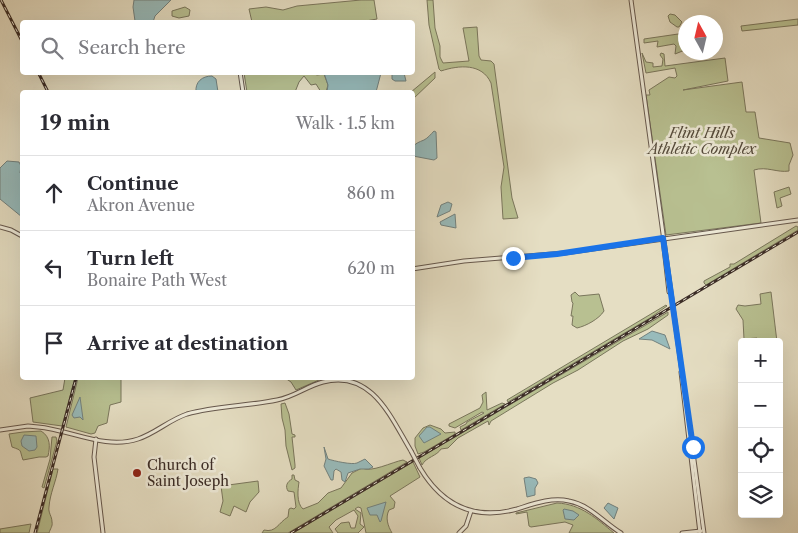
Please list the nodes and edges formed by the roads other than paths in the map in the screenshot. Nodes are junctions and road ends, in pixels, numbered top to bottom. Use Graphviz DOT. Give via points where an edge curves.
graph roads {
  1 [pos="631,0"];
  2 [pos="240,75"];
  3 [pos="243,90"];
  4 [pos="798,220"];
  5 [pos="0,227"];
  6 [pos="20,235"];
  7 [pos="663,238"];
  8 [pos="415,269"];
  9 [pos="0,430"];
  10 [pos="96,439"];
  11 [pos="471,511"];
  12 [pos="702,532"];
  13 [pos="103,533"];
  14 [pos="460,533"];
  15 [pos="621,533"];
  16 [pos="682,533"];
  1 -- 7 [label="street"];
  2 -- 3 [label="street"];
  4 -- 7 [label="street"];
  5 -- 6 [label="street"];
  7 -- 8 [label="street" via="557,254"];
  7 -- 12 [label="street"];
  9 -- 10 [label="street" via="42,427"];
  10 -- 11 [label="street, bridge" via="130,441 187,414 278,400 319,383 337,380 358,384 384,406 432,486 452,504"];
  10 -- 13 [label="street" via="94,458"];
  11 -- 14 [label="street" via="468,524"];
  11 -- 15 [label="street" via="499,513 566,500 584,506"];
  12 -- 16 [label="street"];
}
